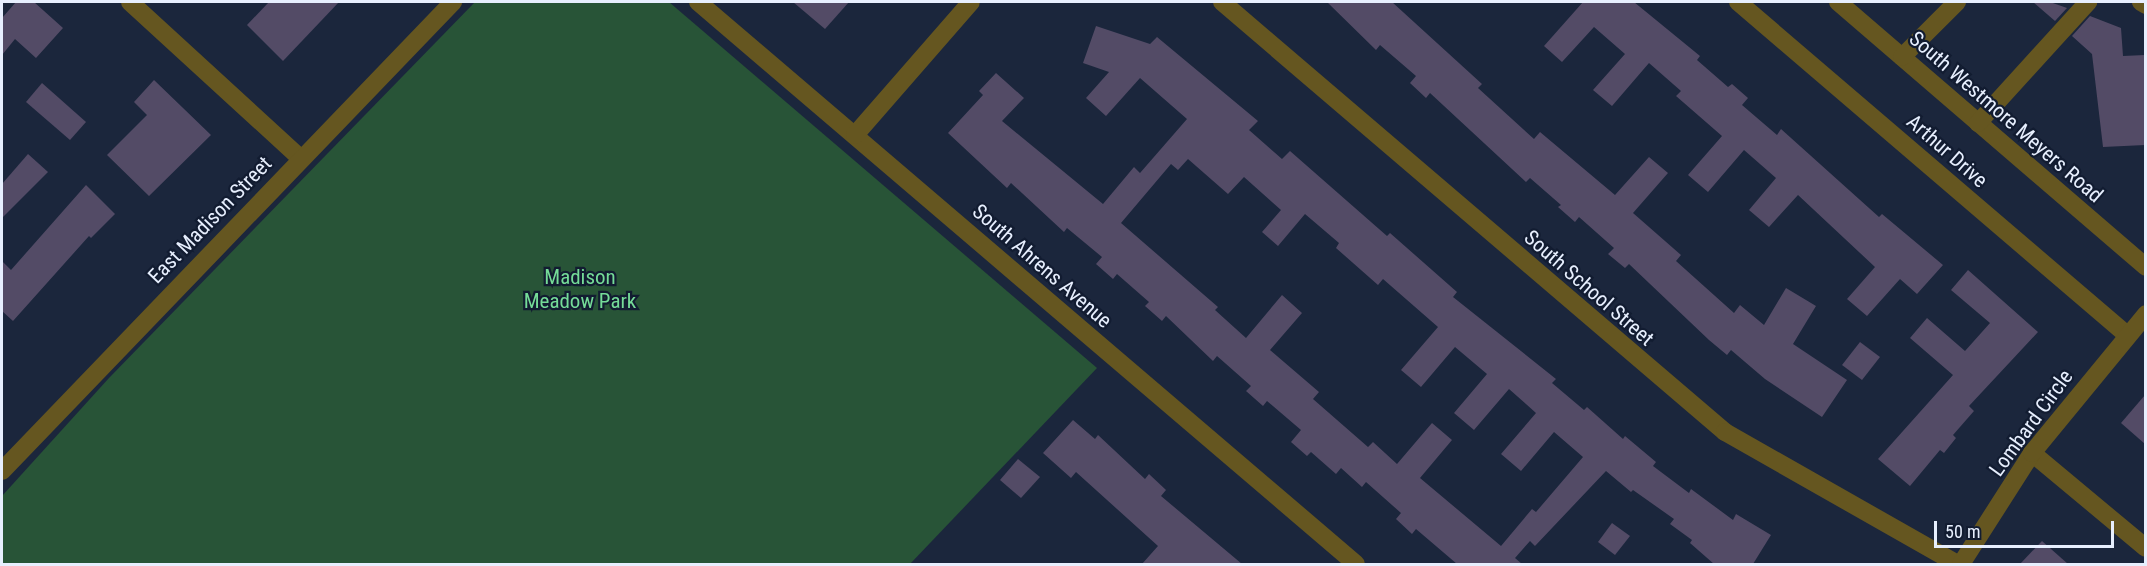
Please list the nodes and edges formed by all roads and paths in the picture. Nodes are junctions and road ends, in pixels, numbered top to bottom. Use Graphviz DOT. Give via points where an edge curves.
graph roads {
  1 [pos="130,2"];
  2 [pos="453,2"];
  3 [pos="698,2"];
  4 [pos="971,2"];
  5 [pos="1222,2"];
  6 [pos="1738,2"];
  7 [pos="1838,2"];
  8 [pos="1957,2"];
  9 [pos="2088,2"];
  10 [pos="2141,2"];
  11 [pos="2145,5"];
  12 [pos="1902,57"];
  13 [pos="1978,123"];
  14 [pos="855,135"];
  15 [pos="300,158"];
  16 [pos="2145,267"];
  17 [pos="2145,314"];
  18 [pos="2127,335"];
  19 [pos="2032,453"];
  20 [pos="2,471"];
  21 [pos="2145,548"];
  22 [pos="1356,564"];
  23 [pos="1959,564"];
  1 -- 15 [label="street"];
  2 -- 15 [label="street, East Madison Street"];
  3 -- 14 [label="street, South Ahrens Avenue"];
  4 -- 14 [label="street"];
  5 -- 23 [label="street, South School Street" via="1725,432"];
  6 -- 18 [label="street, Arthur Drive"];
  7 -- 12 [label="street, South Westmore Meyers Road"];
  8 -- 12 [label="street"];
  9 -- 13 [label="street"];
  10 -- 11 [label="street"];
  12 -- 13 [label="street, South Westmore Meyers Road"];
  13 -- 16 [label="street, South Westmore Meyers Road"];
  14 -- 22 [label="street, South Ahrens Avenue"];
  15 -- 20 [label="street, East Madison Street"];
  17 -- 18 [label="street, Lombard Circle"];
  18 -- 19 [label="street, Lombard Circle"];
  19 -- 21 [label="street"];
  19 -- 23 [label="street, Lombard Circle"];
}
